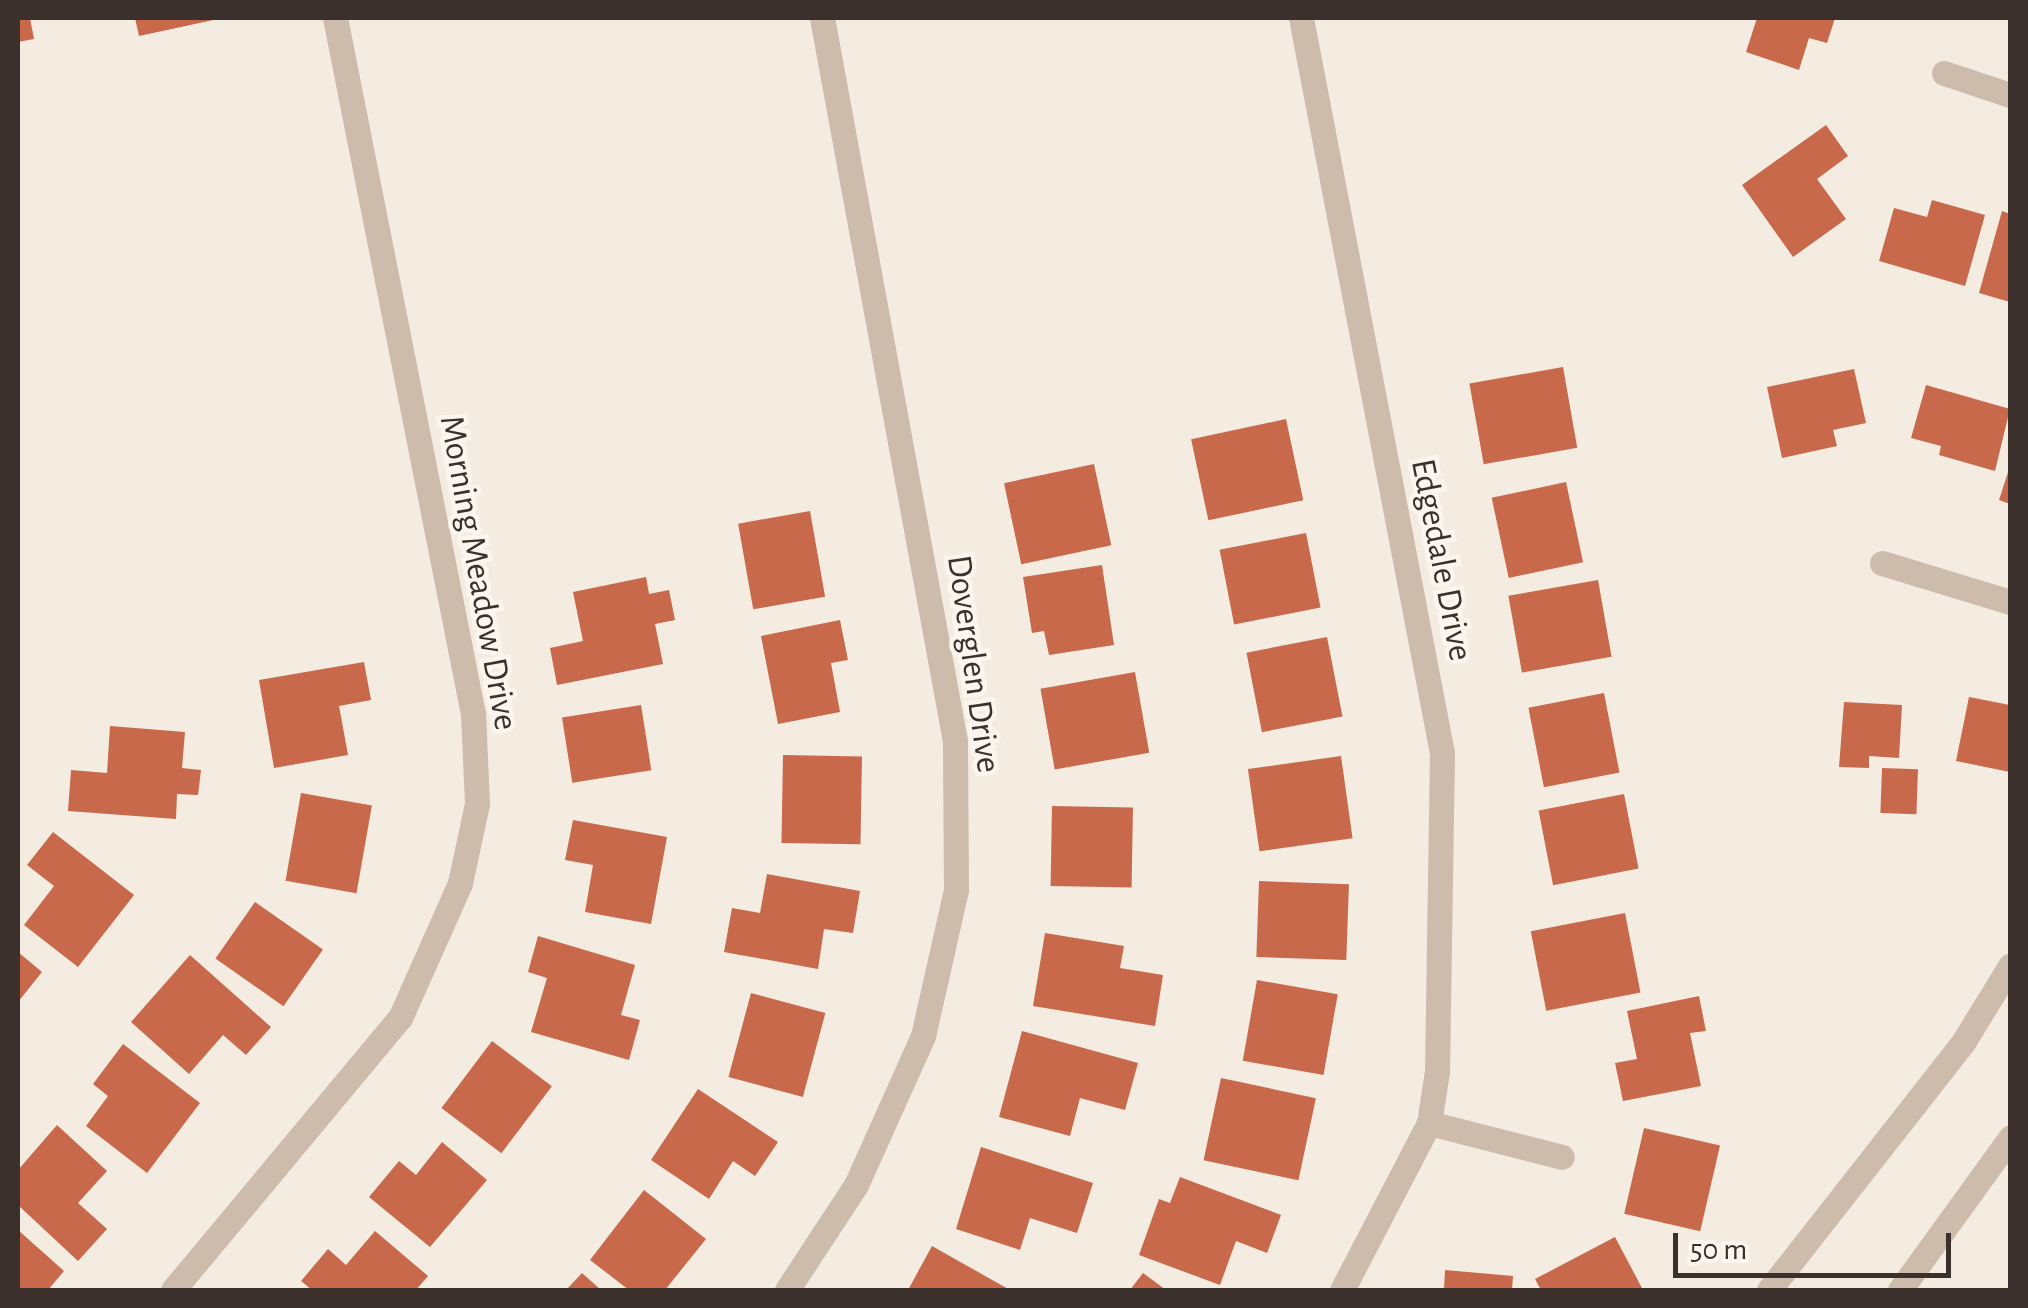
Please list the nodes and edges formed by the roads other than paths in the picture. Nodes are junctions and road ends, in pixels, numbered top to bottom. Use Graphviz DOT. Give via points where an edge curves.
graph roads {
  1 [pos="335,18"];
  2 [pos="822,18"];
  3 [pos="1301,18"];
  4 [pos="1944,72"];
  5 [pos="2010,95"];
  6 [pos="1882,562"];
  7 [pos="2010,602"];
  8 [pos="2010,966"];
  9 [pos="1429,1122"];
  10 [pos="2010,1138"];
  11 [pos="1562,1156"];
  12 [pos="172,1290"];
  13 [pos="787,1290"];
  14 [pos="1342,1290"];
  15 [pos="1769,1290"];
  16 [pos="1900,1290"];
  1 -- 12 [label="street, Morning Meadow Drive" via="474,714 477,804 460,883 400,1018"];
  2 -- 13 [label="street, Doverglen Drive" via="955,741 956,890 923,1036 856,1185"];
  3 -- 9 [label="street, Edgedale Drive" via="1442,753 1436,1072"];
  4 -- 5 [label="street"];
  6 -- 7 [label="street"];
  8 -- 15 [label="street" via="1964,1041"];
  9 -- 11 [label="street"];
  9 -- 14 [label="street, Edgedale Drive"];
  10 -- 16 [label="street"];
}
